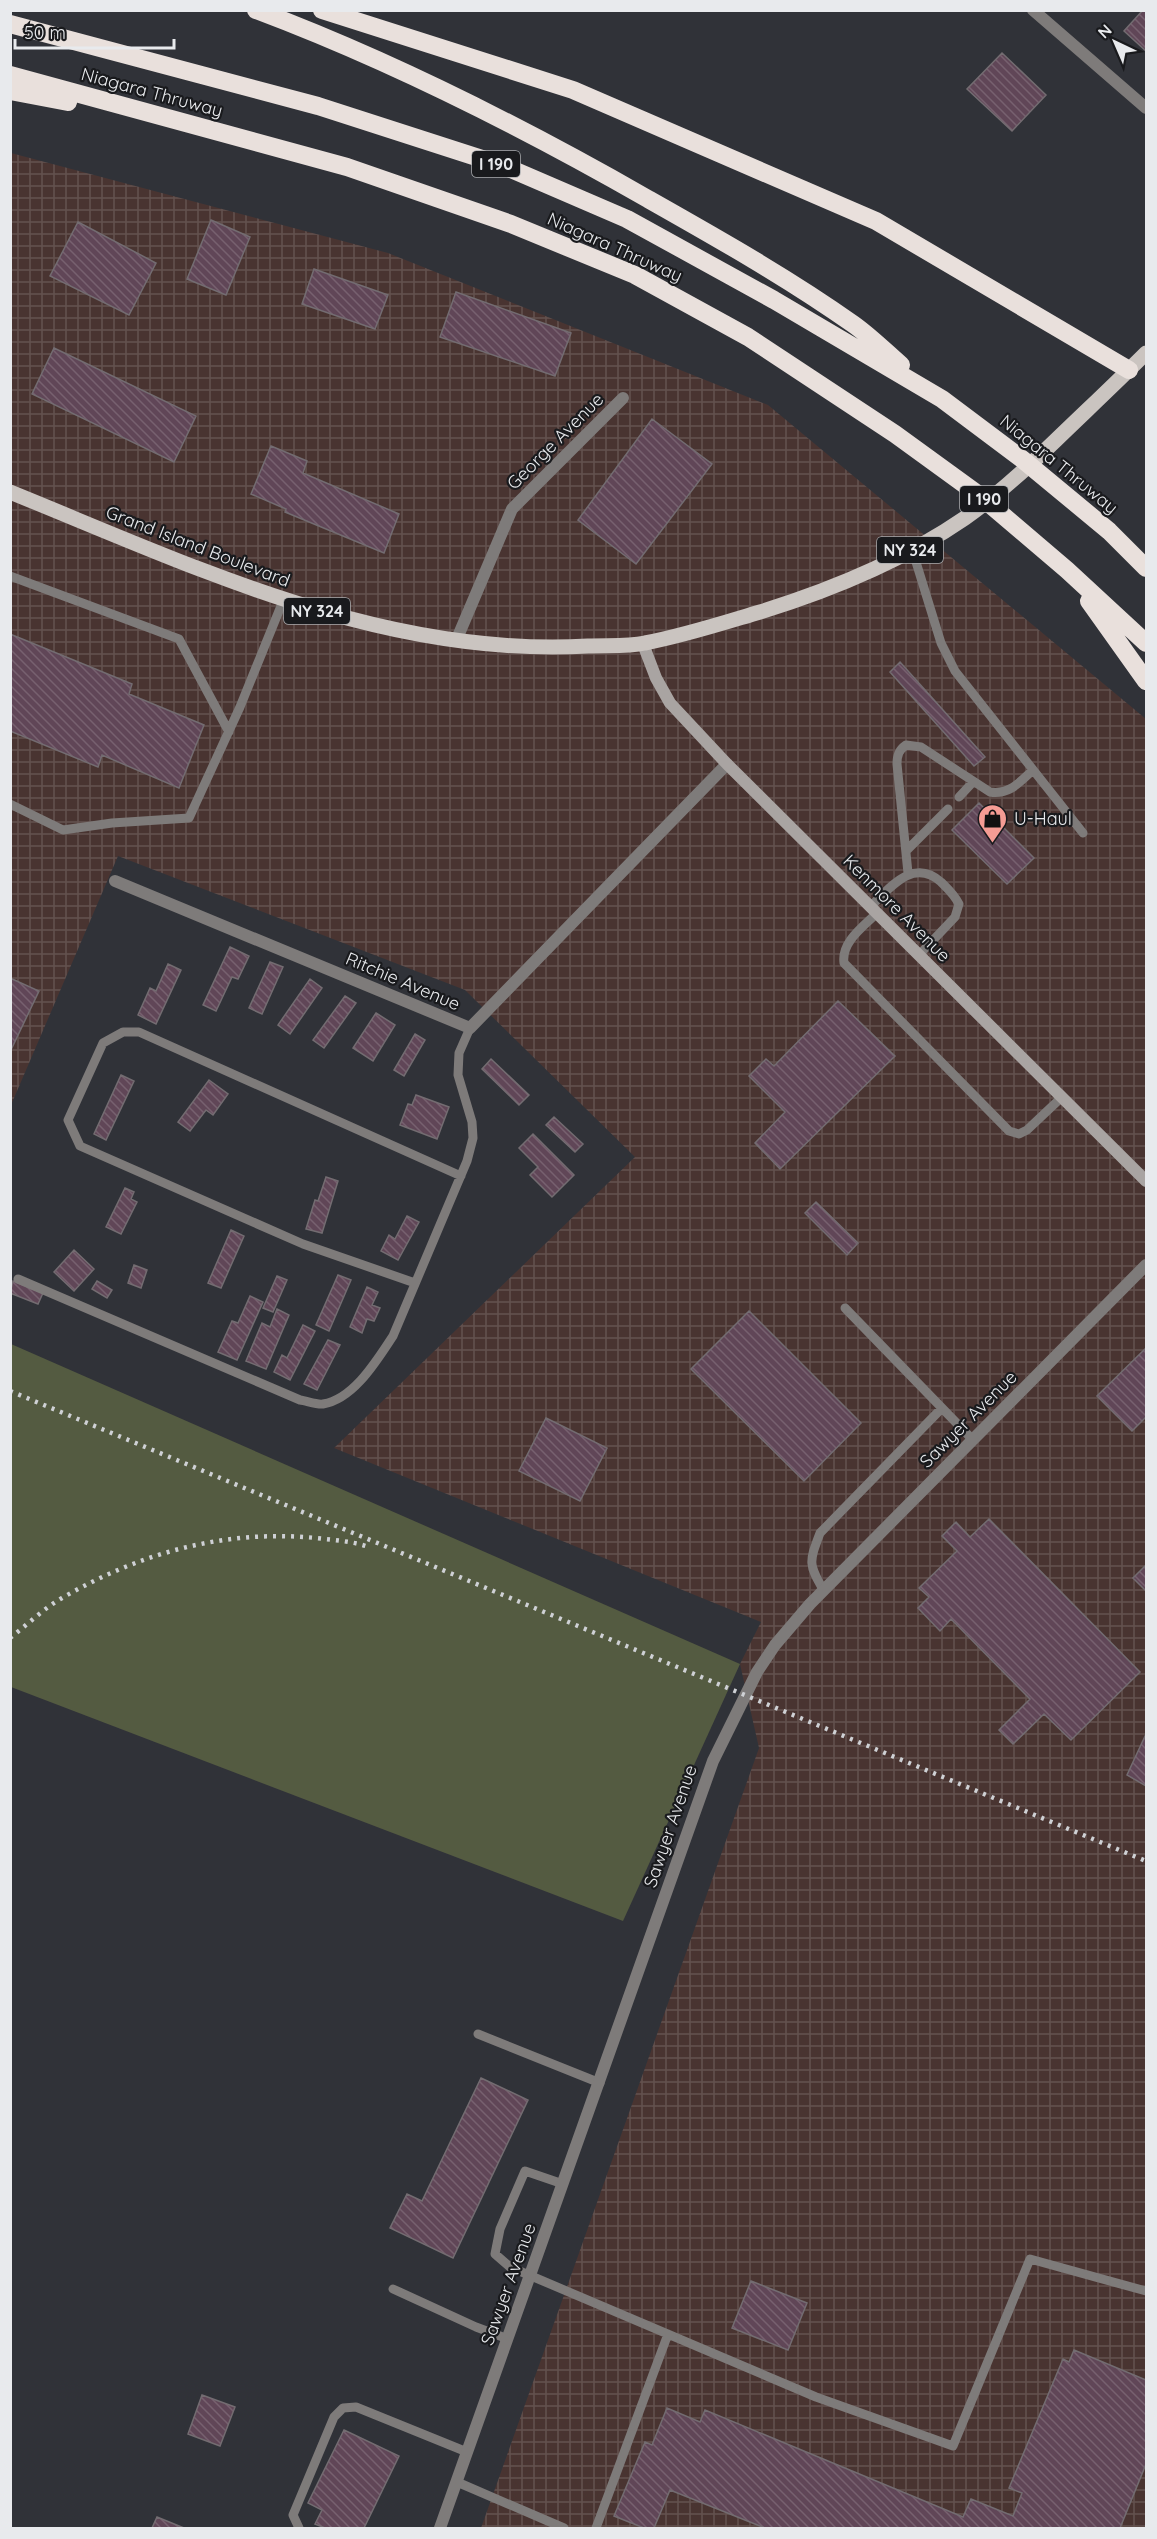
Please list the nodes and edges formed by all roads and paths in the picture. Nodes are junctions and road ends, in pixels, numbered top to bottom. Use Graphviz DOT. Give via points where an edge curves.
graph roads {
  1 [pos="256,10"];
  2 [pos="322,10"];
  3 [pos="1033,10"];
  4 [pos="10,24"];
  5 [pos="10,75"];
  6 [pos="10,91"];
  7 [pos="1146,108"];
  8 [pos="185,123"];
  9 [pos="1146,353"];
  10 [pos="1129,370"];
  11 [pos="622,399"];
  12 [pos="942,399"];
  13 [pos="10,492"];
  14 [pos="912,549"];
  15 [pos="1146,568"];
  16 [pos="1067,570"];
  17 [pos="10,576"];
  18 [pos="284,601"];
  19 [pos="456,641"];
  20 [pos="1146,643"];
  21 [pos="643,644"];
  22 [pos="1146,681"];
  23 [pos="229,732"];
  24 [pos="727,764"];
  25 [pos="1033,771"];
  26 [pos="973,782"];
  27 [pos="959,796"];
  28 [pos="10,804"];
  29 [pos="948,809"];
  30 [pos="1083,833"];
  31 [pos="907,850"];
  32 [pos="908,873"];
  33 [pos="115,881"];
  34 [pos="874,910"];
  35 [pos="919,955"];
  36 [pos="470,1028"];
  37 [pos="1062,1097"];
  38 [pos="461,1176"];
  39 [pos="1146,1181"];
  40 [pos="1146,1265"];
  41 [pos="18,1279"];
  42 [pos="415,1283"];
  43 [pos="845,1308"];
  44 [pos="942,1408"];
  45 [pos="973,1440"];
  46 [pos="824,1591"];
  47 [pos="478,2034"];
  48 [pos="600,2083"];
  49 [pos="563,2184"];
  50 [pos="530,2277"];
  51 [pos="393,2289"];
  52 [pos="1146,2291"];
  53 [pos="668,2334"];
  54 [pos="508,2339"];
  55 [pos="467,2452"];
  56 [pos="457,2482"];
  57 [pos="299,2529"];
  58 [pos="440,2529"];
  59 [pos="564,2529"];
  60 [pos="596,2529"];
  1 -- 12 [label="highway" via="329,38 453,95 591,166 735,248 854,325"];
  2 -- 10 [label="highway" via="573,90 876,221"];
  3 -- 7 [label="street"];
  4 -- 12 [label="highway, Niagara Thruway / I 190" via="318,106 504,166 627,219"];
  5 -- 8 [label="highway, Niagara Thruway / I 190"];
  6 -- 8 [label="highway"];
  8 -- 16 [label="highway, Niagara Thruway / I 190" via="347,166 511,224 635,275 748,337 895,434 980,495"];
  9 -- 10 [label="main road, Grand Island Boulevard / NY 324"];
  10 -- 14 [label="main road, Grand Island Boulevard / NY 324" via="1009,484 963,519"];
  11 -- 19 [label="street, George Avenue" via="512,509"];
  12 -- 15 [label="highway, Niagara Thruway / I 190" via="1022,459"];
  13 -- 18 [label="main road, Grand Island Boulevard / NY 324"];
  14 -- 21 [label="main road, Grand Island Boulevard / NY 324" via="860,575 783,605"];
  14 -- 25 [label="lane" via="941,643 955,671"];
  16 -- 20 [label="highway, Niagara Thruway / I 190"];
  16 -- 22 [label="highway"];
  17 -- 23 [label="lane" via="179,639"];
  18 -- 19 [label="main road, Grand Island Boulevard / NY 324" via="370,625"];
  18 -- 23 [label="lane"];
  19 -- 21 [label="main road, Grand Island Boulevard / NY 324" via="520,647"];
  21 -- 24 [label="main road, Kenmore Avenue" via="670,703"];
  23 -- 28 [label="lane" via="189,818 63,830"];
  24 -- 34 [label="main road, Kenmore Avenue"];
  24 -- 36 [label="street, Ritchie Avenue"];
  25 -- 26 [label="lane" via="1002,794"];
  25 -- 30 [label="lane"];
  26 -- 27 [label="lane"];
  26 -- 31 [label="lane" via="921,747 901,748 897,764"];
  29 -- 31 [label="lane"];
  31 -- 32 [label="lane"];
  32 -- 34 [label="lane"];
  32 -- 35 [label="lane" via="922,871 936,878 959,904 954,916"];
  33 -- 36 [label="street, Ritchie Avenue"];
  34 -- 35 [label="main road, Kenmore Avenue"];
  34 -- 37 [label="lane" via="846,945 844,963 1009,1131 1019,1134 1027,1130"];
  35 -- 37 [label="main road, Kenmore Avenue"];
  36 -- 38 [label="lane" via="459,1053 458,1075 473,1138"];
  37 -- 39 [label="main road, Kenmore Avenue"];
  38 -- 42 [label="lane"];
  38 -- 42 [label="lane" via="139,1032 123,1032 103,1043 68,1120 80,1146 303,1244"];
  40 -- 45 [label="street, Sawyer Avenue"];
  41 -- 42 [label="lane" via="300,1400 322,1404 344,1394 376,1361 393,1336"];
  43 -- 44 [label="lane"];
  44 -- 45 [label="lane"];
  44 -- 46 [label="lane" via="820,1533 811,1569"];
  45 -- 46 [label="street, Sawyer Avenue"];
  46 -- 48 [label="street, Sawyer Avenue" via="757,1672 712,1761"];
  47 -- 48 [label="lane"];
  48 -- 49 [label="street, Sawyer Avenue"];
  49 -- 50 [label="street, Sawyer Avenue"];
  49 -- 50 [label="lane" via="525,2171 500,2229 495,2254"];
  50 -- 53 [label="lane"];
  50 -- 54 [label="street, Sawyer Avenue"];
  51 -- 54 [label="lane"];
  52 -- 53 [label="lane" via="1030,2259 953,2446 816,2397"];
  53 -- 60 [label="lane"];
  54 -- 55 [label="street, Sawyer Avenue"];
  55 -- 56 [label="street, Sawyer Avenue"];
  55 -- 57 [label="lane" via="356,2407 343,2408 334,2417 293,2515"];
  56 -- 58 [label="street, Sawyer Avenue"];
  56 -- 59 [label="lane"];
}
